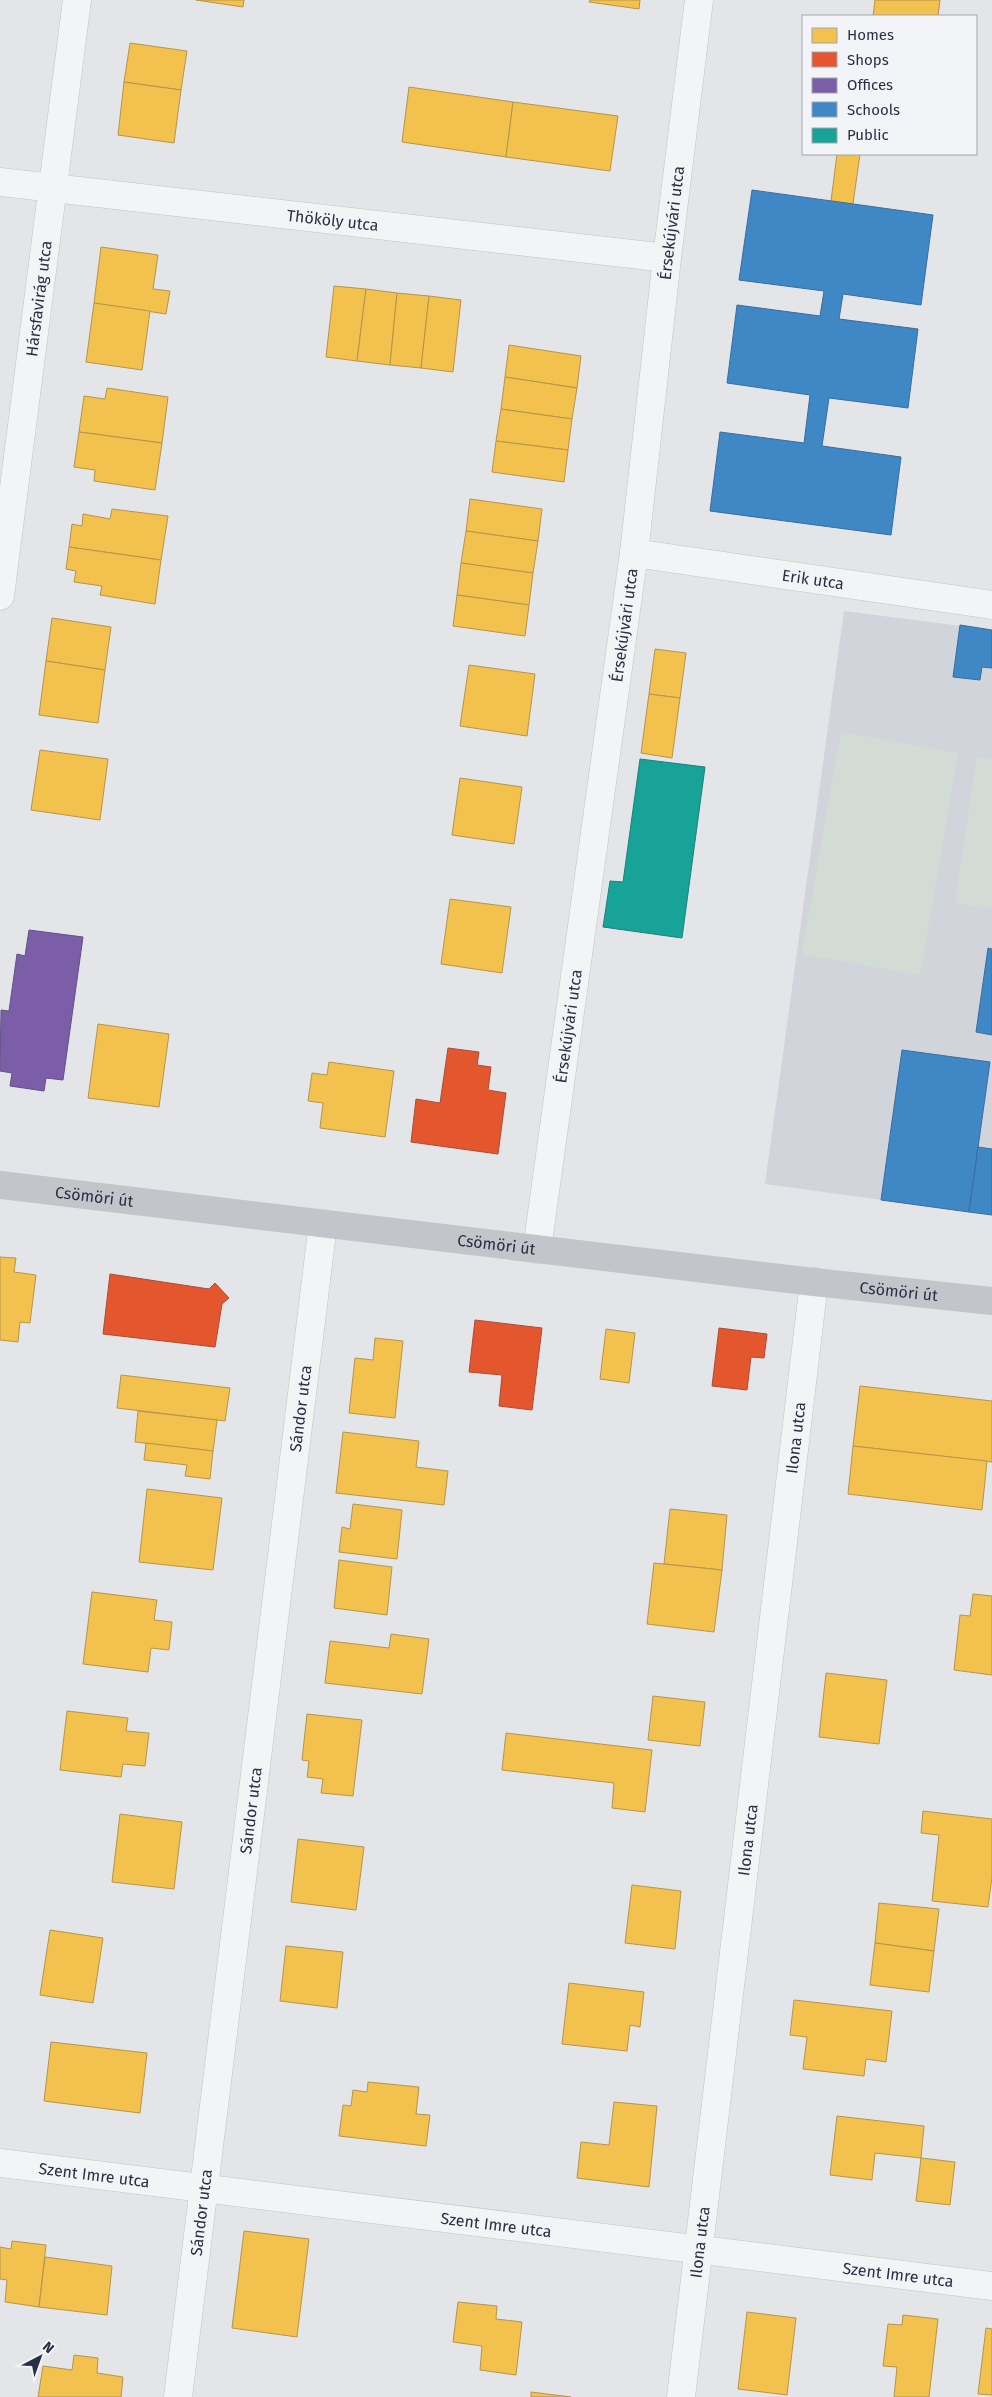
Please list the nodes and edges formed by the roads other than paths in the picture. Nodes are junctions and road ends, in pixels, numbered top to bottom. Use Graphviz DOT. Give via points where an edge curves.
graph roads {
  1 [pos="77,0"];
  2 [pos="699,0"];
  3 [pos="0,182"];
  4 [pos="53,189"];
  5 [pos="666,258"];
  6 [pos="634,553"];
  7 [pos="0,596"];
  8 [pos="992,605"];
  9 [pos="0,1185"];
  10 [pos="323,1224"];
  11 [pos="537,1249"];
  12 [pos="814,1282"];
  13 [pos="992,1301"];
  14 [pos="0,2163"];
  15 [pos="204,2188"];
  16 [pos="698,2250"];
  17 [pos="992,2286"];
  18 [pos="178,2397"];
  19 [pos="681,2397"];
  1 -- 4 [label="street, Hársfavirág utca"];
  2 -- 5 [label="street, Érsekújvári utca"];
  3 -- 4 [label="street, Thököly utca"];
  4 -- 5 [label="street, Thököly utca"];
  4 -- 7 [label="street, Hársfavirág utca"];
  5 -- 6 [label="street, Érsekújvári utca"];
  6 -- 8 [label="street, Erik utca"];
  6 -- 11 [label="street, Érsekújvári utca"];
  9 -- 10 [label="main road, Csömöri út"];
  10 -- 11 [label="main road, Csömöri út"];
  10 -- 15 [label="street, Sándor utca"];
  11 -- 12 [label="main road, Csömöri út"];
  12 -- 13 [label="main road, Csömöri út"];
  12 -- 16 [label="street, Ilona utca"];
  14 -- 15 [label="street, Szent Imre utca"];
  15 -- 16 [label="street, Szent Imre utca"];
  15 -- 18 [label="street, Sándor utca"];
  16 -- 17 [label="street, Szent Imre utca"];
  16 -- 19 [label="street, Ilona utca"];
}
